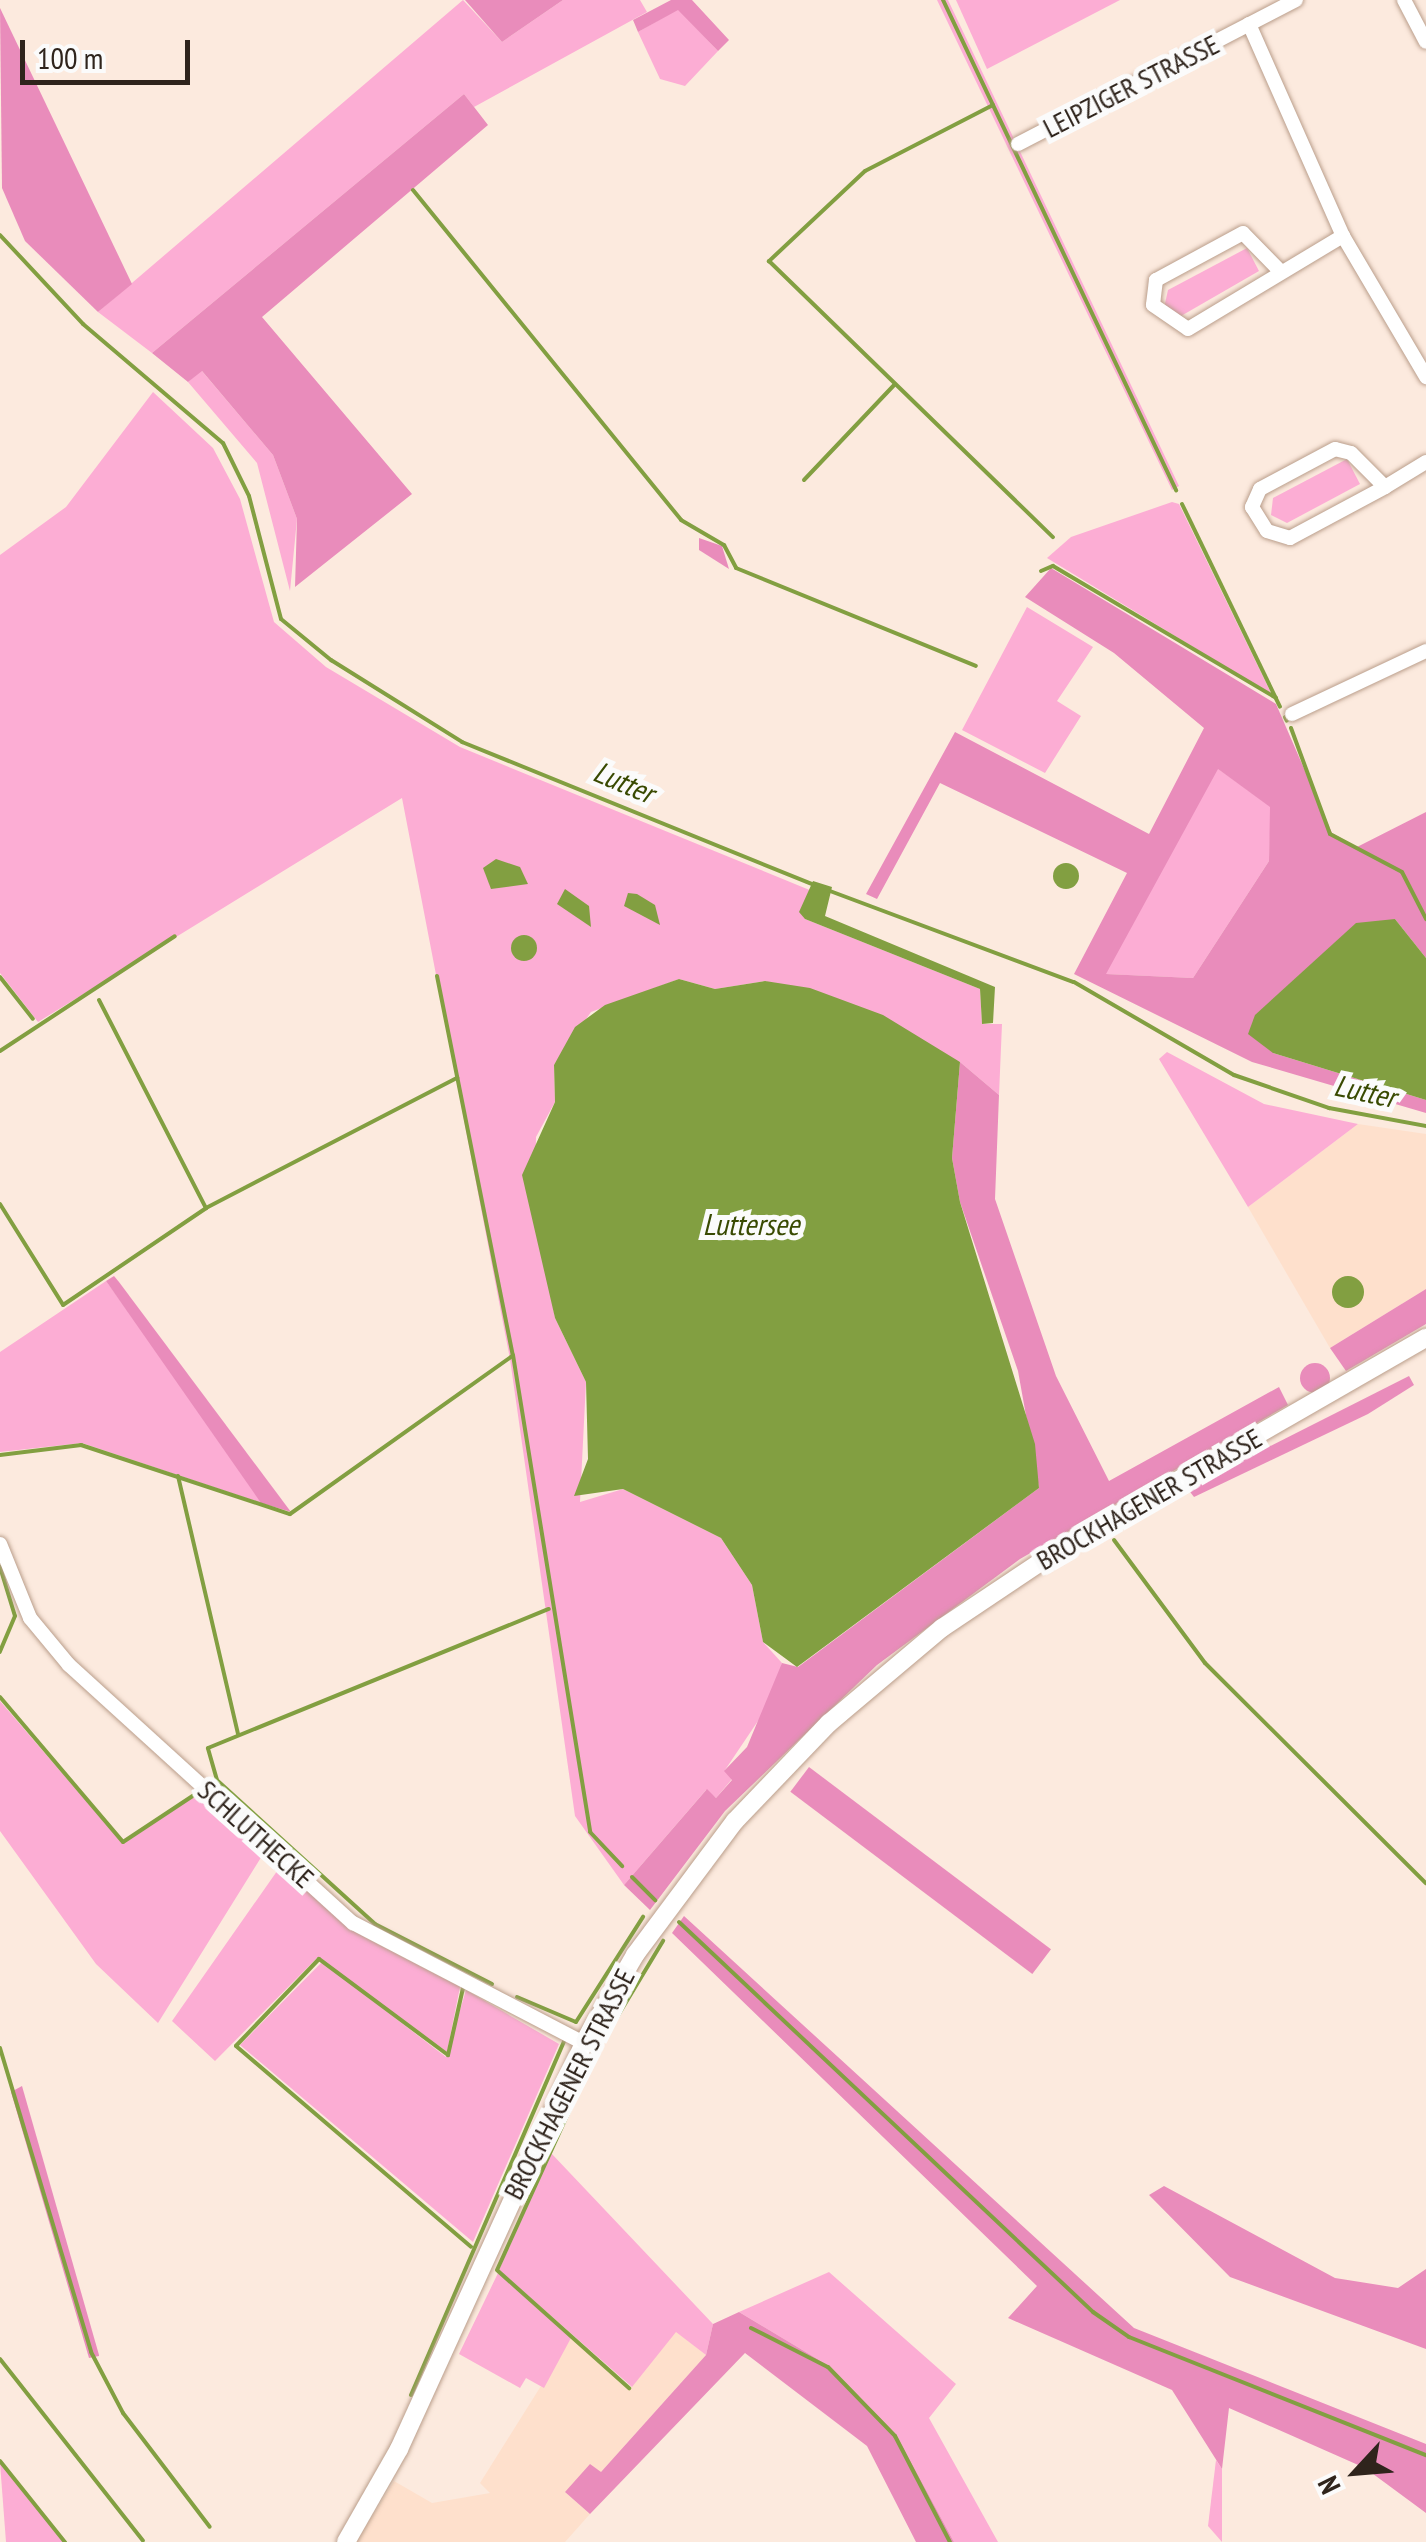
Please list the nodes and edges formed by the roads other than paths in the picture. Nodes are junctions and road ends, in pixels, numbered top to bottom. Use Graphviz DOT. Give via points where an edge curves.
graph roads {
  1 [pos="1296,0"];
  2 [pos="1404,0"];
  3 [pos="1250,24"];
  4 [pos="1426,42"];
  5 [pos="1018,144"];
  6 [pos="1343,236"];
  7 [pos="1281,272"];
  8 [pos="1426,377"];
  9 [pos="1426,462"];
  10 [pos="1385,487"];
  11 [pos="1426,651"];
  12 [pos="1292,714"];
  13 [pos="1426,1338"];
  14 [pos="0,1544"];
  15 [pos="584,2043"];
  16 [pos="346,2542"];
  1 -- 3 [label="street, LEIPZIGER STRASSE"];
  2 -- 4 [label="street"];
  3 -- 5 [label="street, LEIPZIGER STRASSE"];
  3 -- 6 [label="street"];
  6 -- 7 [label="street"];
  6 -- 8 [label="street"];
  7 -- 7 [label="street" via="1243,233 1156,280 1154,306 1188,328"];
  9 -- 10 [label="street"];
  10 -- 10 [label="street" via="1351,453 1334,450 1260,489 1252,506 1266,531 1290,538"];
  11 -- 12 [label="street"];
  13 -- 15 [label="main road, BROCKHAGENER STRASSE" via="1026,1570 829,1723 694,1873"];
  14 -- 15 [label="street, SCHLUTHECKE" via="30,1618 68,1665 353,1924"];
  15 -- 16 [label="main road, BROCKHAGENER STRASSE" via="399,2449"];
}
